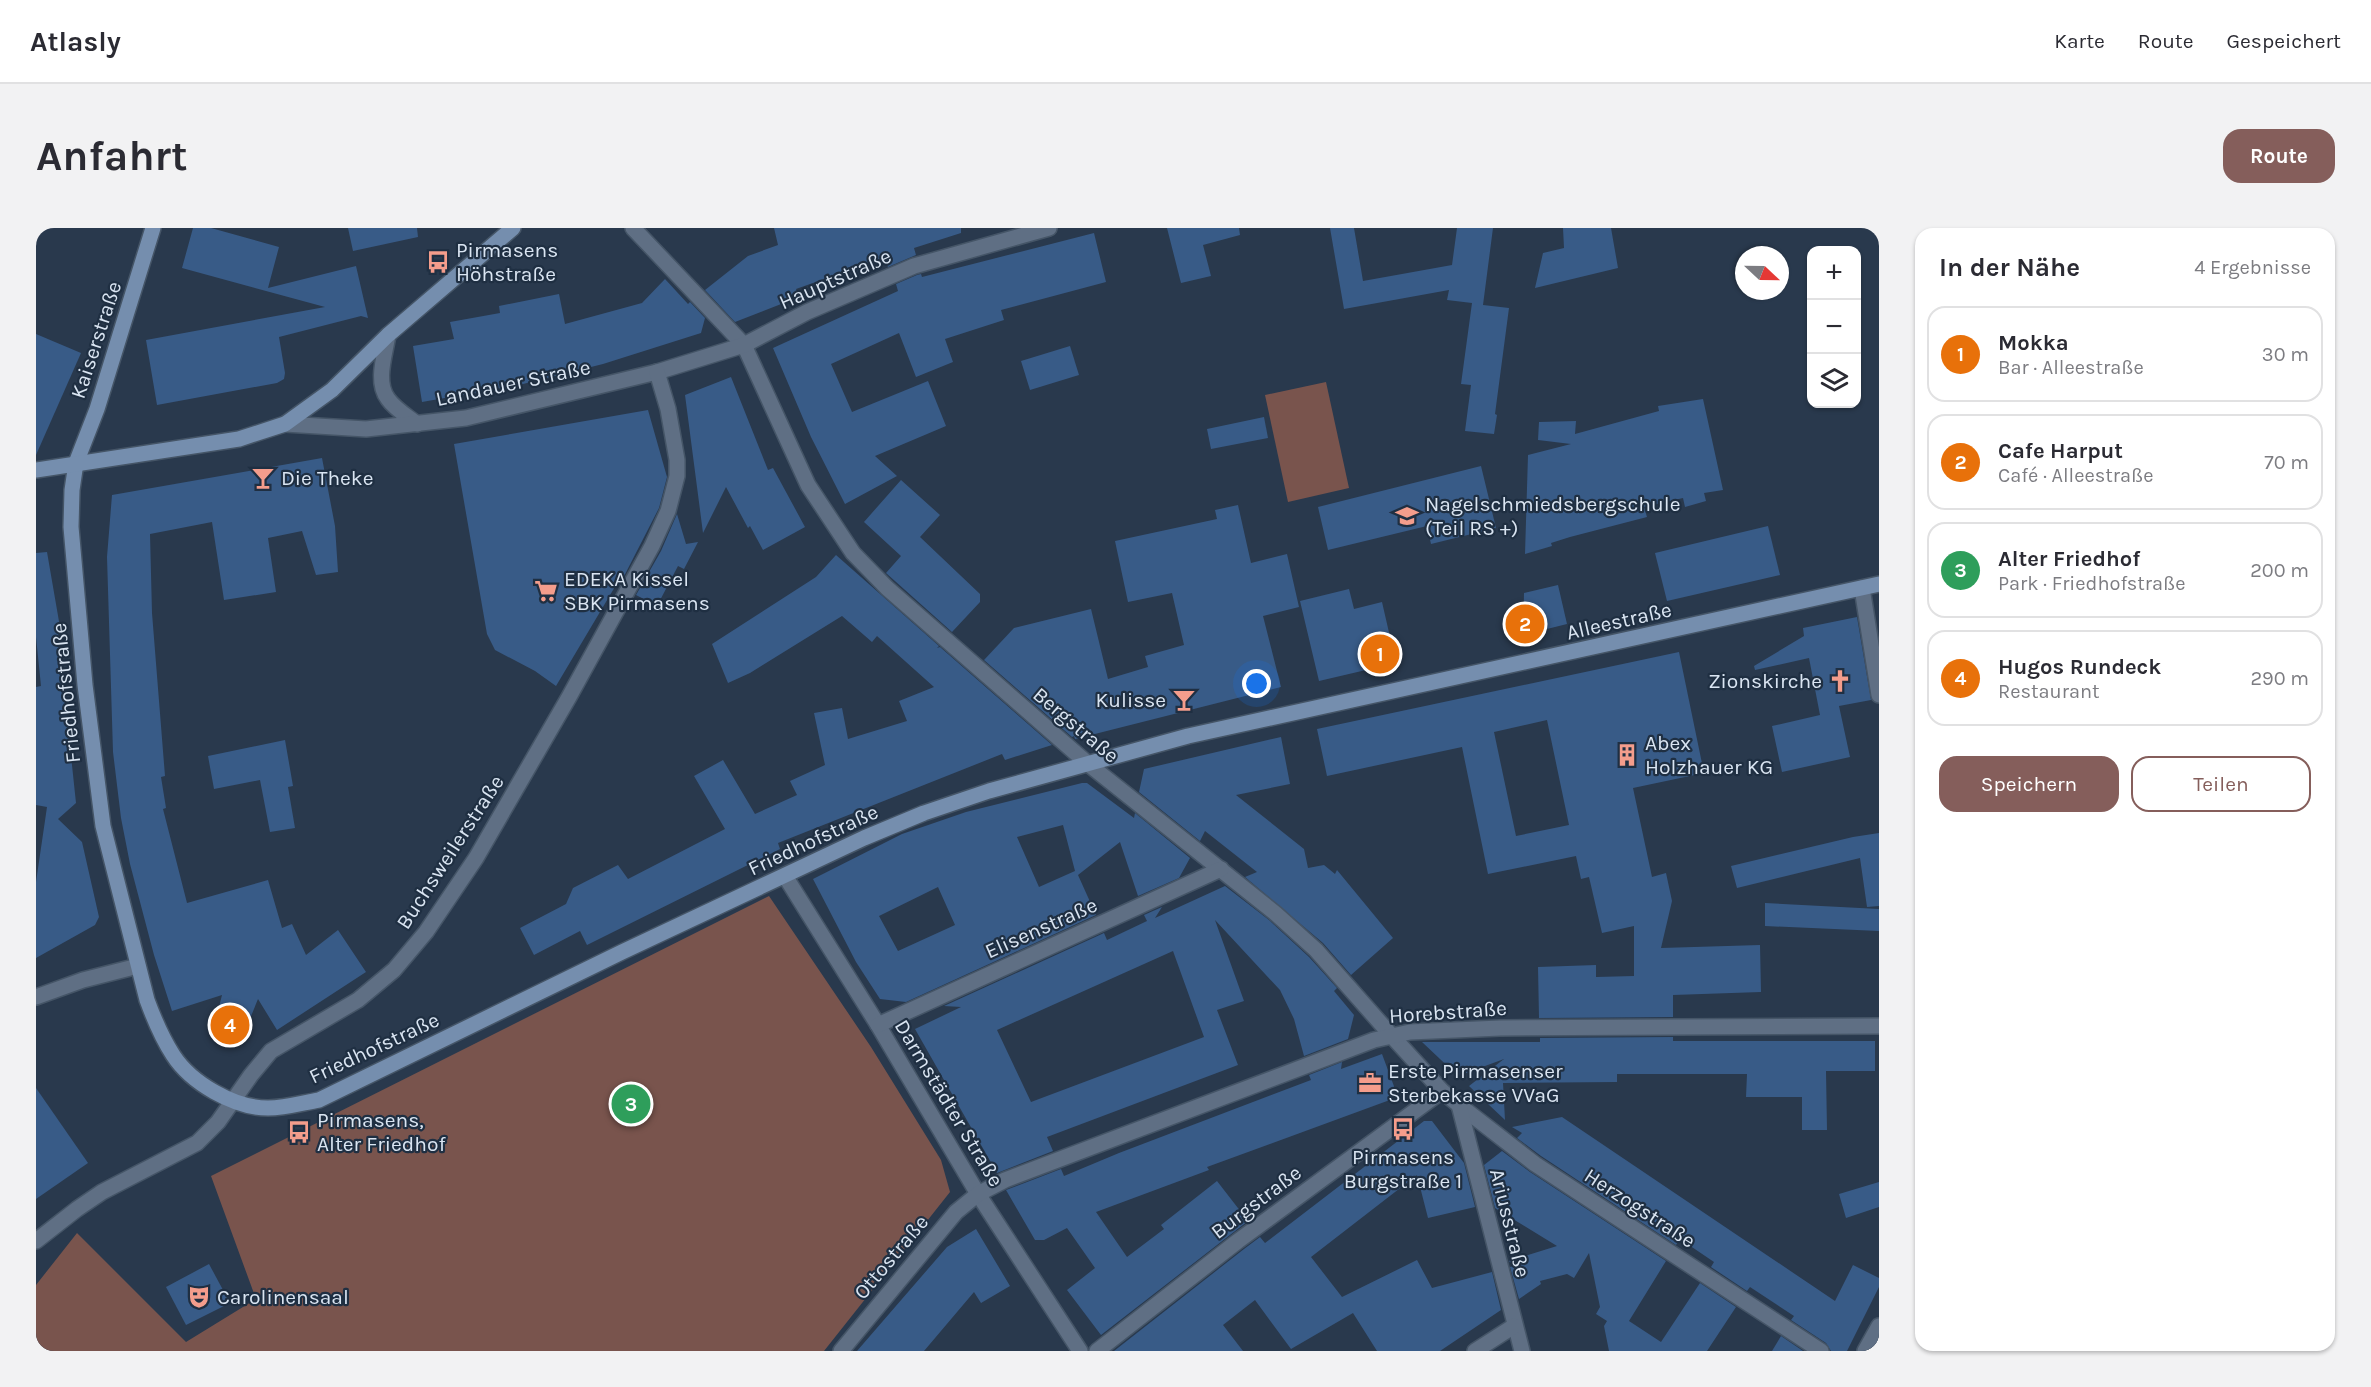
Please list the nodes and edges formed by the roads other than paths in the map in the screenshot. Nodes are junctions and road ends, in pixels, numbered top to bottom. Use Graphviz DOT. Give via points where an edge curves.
graph roads {
  1 [pos="153,228"];
  2 [pos="513,228"];
  3 [pos="633,228"];
  4 [pos="1049,228"];
  5 [pos="388,335"];
  6 [pos="744,345"];
  7 [pos="657,372"];
  8 [pos="285,424"];
  9 [pos="417,424"];
  10 [pos="76,463"];
  11 [pos="36,470"];
  12 [pos="1879,584"];
  13 [pos="1862,588"];
  14 [pos="1879,695"];
  15 [pos="1087,763"];
  16 [pos="1221,869"];
  17 [pos="785,876"];
  18 [pos="138,966"];
  19 [pos="36,997"];
  20 [pos="878,1025"];
  21 [pos="1879,1026"];
  22 [pos="1390,1035"];
  23 [pos="1442,1091"];
  24 [pos="232,1101"];
  25 [pos="1458,1105"];
  26 [pos="978,1194"];
  27 [pos="36,1241"];
  28 [pos="1514,1326"];
  29 [pos="1879,1326"];
  30 [pos="841,1351"];
  31 [pos="1080,1351"];
  32 [pos="1097,1351"];
  33 [pos="1475,1351"];
  34 [pos="1522,1351"];
  35 [pos="1821,1351"];
  36 [pos="1865,1351"];
  1 -- 10 [label="street, Kaiserstraße" via="97,409"];
  2 -- 5 [label="street, Landauer Straße"];
  3 -- 6 [label="street, Bergstraße"];
  4 -- 6 [label="street, Hauptstraße" via="914,266 807,312"];
  5 -- 8 [label="street, Landauer Straße" via="332,390"];
  5 -- 9 [label="street" via="382,388 391,403"];
  6 -- 7 [label="street, Landauer Straße"];
  6 -- 15 [label="street, Bergstraße" via="808,485 853,554 911,610"];
  7 -- 9 [label="street, Landauer Straße" via="466,418"];
  7 -- 24 [label="street, Buchsweilerstraße" via="676,460 677,476 668,511 569,697 476,858 426,932 394,970 358,1000 272,1051"];
  8 -- 9 [label="street, Landauer Straße" via="366,429"];
  8 -- 10 [label="street, Landauer Straße" via="238,439"];
  10 -- 11 [label="street, Landauer Straße"];
  10 -- 18 [label="street, Friedhofstraße" via="71,527 95,774 103,826"];
  12 -- 13 [label="street, Alleestraße"];
  13 -- 14 [label="street"];
  13 -- 15 [label="street, Alleestraße" via="1188,736"];
  15 -- 16 [label="street, Bergstraße"];
  15 -- 17 [label="street, Friedhofstraße" via="924,813"];
  16 -- 20 [label="street, Elisenstraße"];
  16 -- 22 [label="street, Bergstraße" via="1316,950"];
  17 -- 20 [label="street, Darmstädter Straße"];
  17 -- 24 [label="street, Friedhofstraße" via="319,1100 267,1108"];
  18 -- 19 [label="street"];
  18 -- 24 [label="street, Friedhofstraße" via="156,1024 174,1057 203,1085"];
  20 -- 26 [label="street, Darmstädter Straße"];
  21 -- 22 [label="street, Horebstraße" via="1500,1028"];
  22 -- 23 [label="street, Bergstraße"];
  22 -- 26 [label="street, Horebstraße" via="1005,1180"];
  23 -- 25 [label="street, Herzogstraße"];
  23 -- 32 [label="street, Burgstraße" via="1238,1240"];
  24 -- 27 [label="street, Buchsweilerstraße" via="218,1122 196,1143 102,1192"];
  25 -- 28 [label="street, Ariusstraße"];
  25 -- 35 [label="street, Herzogstraße" via="1535,1164"];
  26 -- 30 [label="street, Ottostraße" via="956,1212"];
  26 -- 31 [label="street, Darmstädter Straße"];
  28 -- 33 [label="street"];
  28 -- 34 [label="street, Ariusstraße"];
  29 -- 36 [label="street"];
}
